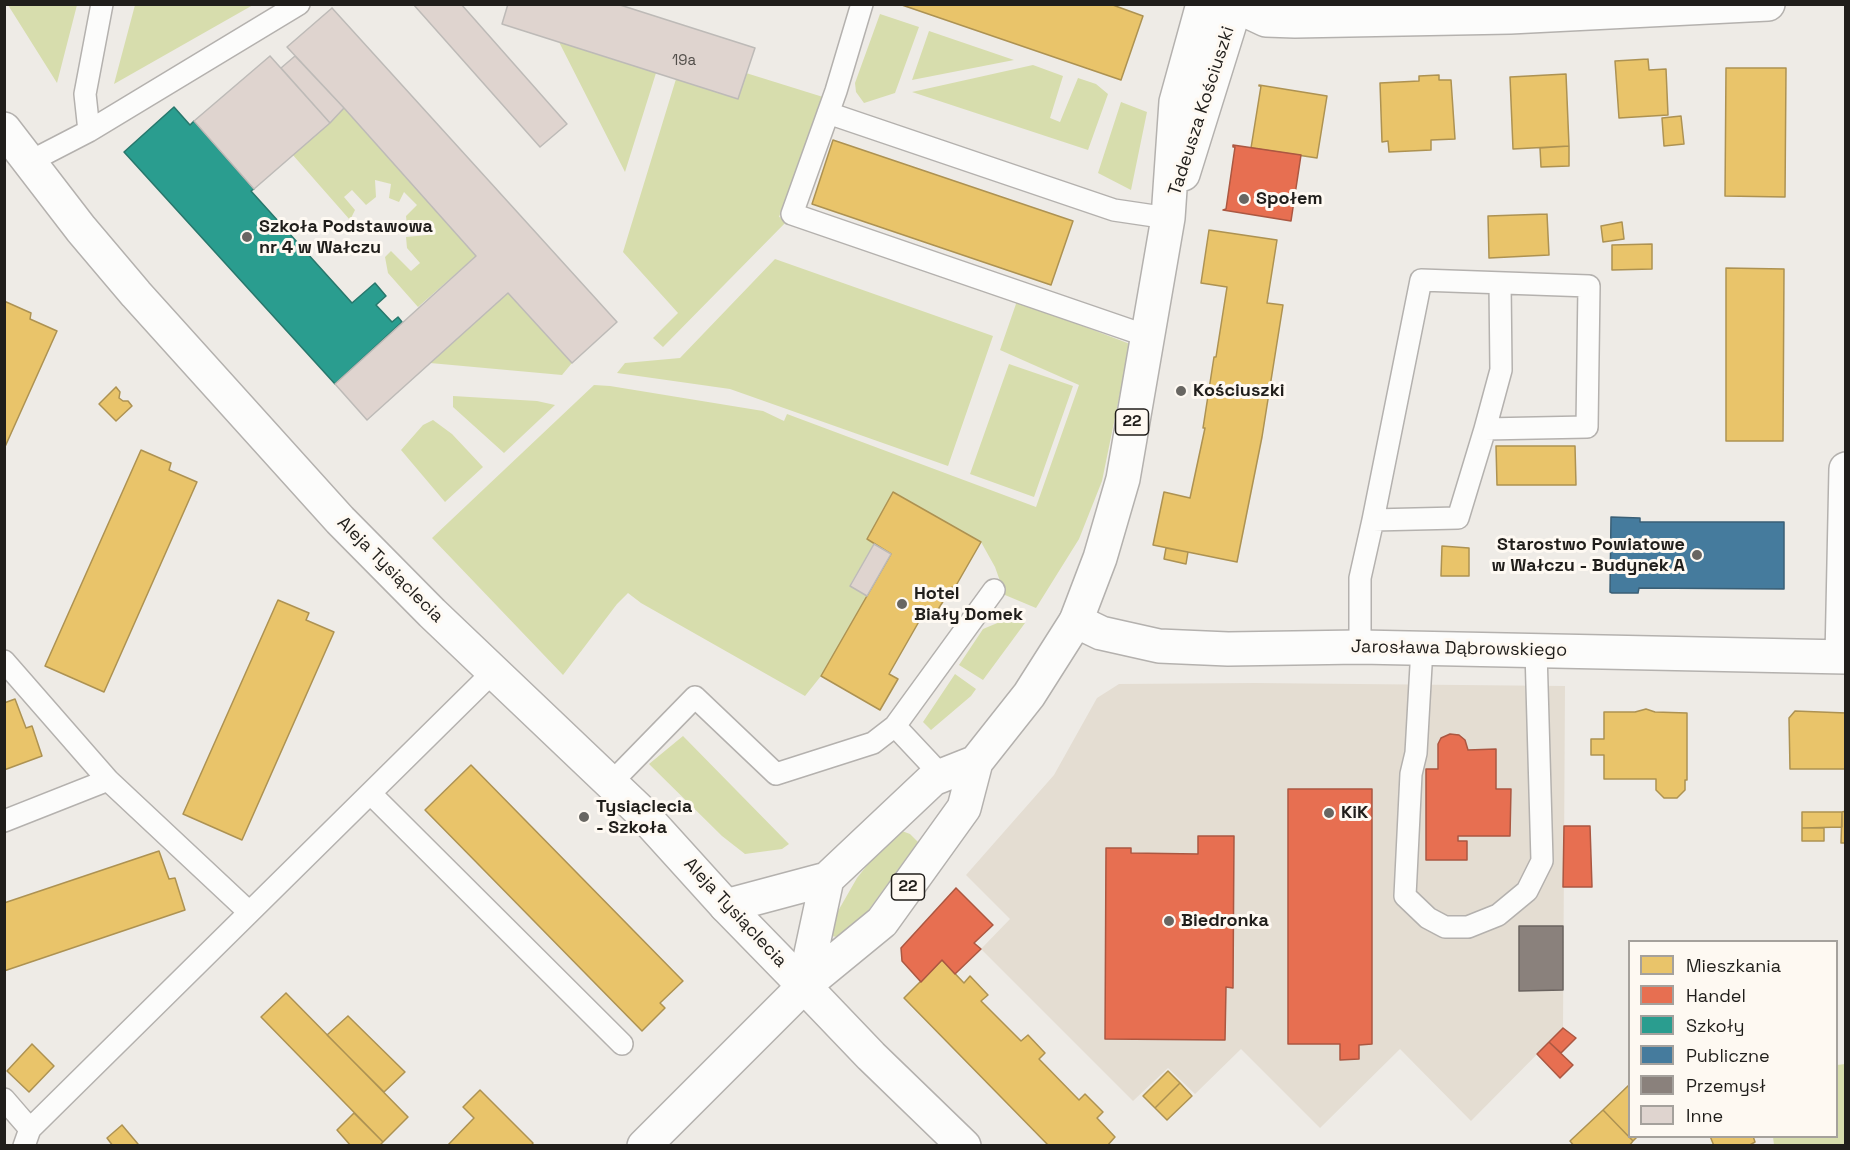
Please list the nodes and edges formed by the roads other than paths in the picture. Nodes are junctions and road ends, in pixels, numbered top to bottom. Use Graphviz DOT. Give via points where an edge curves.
graph roads {
  1 [pos="102,4"];
  2 [pos="299,4"];
  3 [pos="862,4"];
  4 [pos="1203,4"];
  5 [pos="1768,4"];
  6 [pos="1236,5"];
  7 [pos="828,113"];
  8 [pos="4,129"];
  9 [pos="89,130"];
  10 [pos="29,162"];
  11 [pos="1168,218"];
  12 [pos="1500,283"];
  13 [pos="1147,336"];
  14 [pos="1485,429"];
  15 [pos="1845,469"];
  16 [pos="1373,520"];
  17 [pos="994,590"];
  18 [pos="1076,621"];
  19 [pos="1360,647"];
  20 [pos="1422,648"];
  21 [pos="1536,651"];
  22 [pos="1844,657"];
  23 [pos="4,661"];
  24 [pos="493,672"];
  25 [pos="896,726"];
  26 [pos="976,762"];
  27 [pos="941,775"];
  28 [pos="108,780"];
  29 [pos="611,783"];
  30 [pos="371,794"];
  31 [pos="4,821"];
  32 [pos="827,879"];
  33 [pos="726,906"];
  34 [pos="249,912"];
  35 [pos="804,986"];
  36 [pos="622,1044"];
  37 [pos="4,1099"];
  38 [pos="27,1137"];
  39 [pos="644,1146"];
  40 [pos="964,1146"];
  1 -- 9 [label="lane" via="85,94"];
  2 -- 9 [label="lane"];
  3 -- 7 [label="lane"];
  4 -- 11 [label="street, Tadeusza Kościuszki / 22" via="1176,102"];
  5 -- 6 [label="street" via="1510,17 1295,21 1266,20"];
  6 -- 11 [label="street, Tadeusza Kościuszki / 22"];
  7 -- 11 [label="lane" via="1114,210"];
  7 -- 13 [label="lane" via="792,214"];
  8 -- 10 [label="street, Aleja Tysiąclecia"];
  9 -- 10 [label="lane"];
  10 -- 24 [label="street, Aleja Tysiąclecia" via="136,294 340,520"];
  11 -- 13 [label="street, Tadeusza Kościuszki / 22"];
  12 -- 14 [label="lane" via="1501,370"];
  12 -- 14 [label="lane" via="1589,286 1587,427"];
  12 -- 16 [label="lane" via="1421,280"];
  13 -- 18 [label="street, Tadeusza Kościuszki / 22" via="1122,479 1100,558"];
  14 -- 16 [label="lane" via="1458,518"];
  15 -- 22 [label="street"];
  16 -- 19 [label="lane" via="1360,578"];
  17 -- 25 [label="lane"];
  18 -- 19 [label="street, Jarosława Dąbrowskiego" via="1101,633 1159,646"];
  18 -- 26 [label="street, Tadeusza Kościuszki / 22" via="1029,695"];
  19 -- 20 [label="street, Jarosława Dąbrowskiego"];
  20 -- 21 [label="street, Jarosława Dąbrowskiego"];
  20 -- 21 [label="lane" via="1405,896 1428,918 1445,927 1468,927 1498,915 1527,891 1542,861"];
  21 -- 22 [label="street, Jarosława Dąbrowskiego"];
  23 -- 28 [label="lane"];
  24 -- 29 [label="street, Aleja Tysiąclecia"];
  24 -- 30 [label="lane"];
  25 -- 27 [label="lane"];
  25 -- 29 [label="lane" via="873,744 776,774 695,697"];
  26 -- 27 [label="street"];
  26 -- 35 [label="street, Tadeusza Kościuszki / 22" via="964,808 882,922"];
  27 -- 32 [label="street" via="933,778"];
  28 -- 31 [label="lane"];
  28 -- 34 [label="lane"];
  29 -- 33 [label="street, Aleja Tysiąclecia"];
  30 -- 34 [label="lane"];
  30 -- 36 [label="lane"];
  32 -- 33 [label="street"];
  32 -- 35 [label="street"];
  33 -- 35 [label="street, Aleja Tysiąclecia"];
  34 -- 38 [label="lane"];
  35 -- 39 [label="street, Tadeusza Kościuszki"];
  35 -- 40 [label="street, Aleja Tysiąclecia"];
  37 -- 38 [label="lane"];
}
